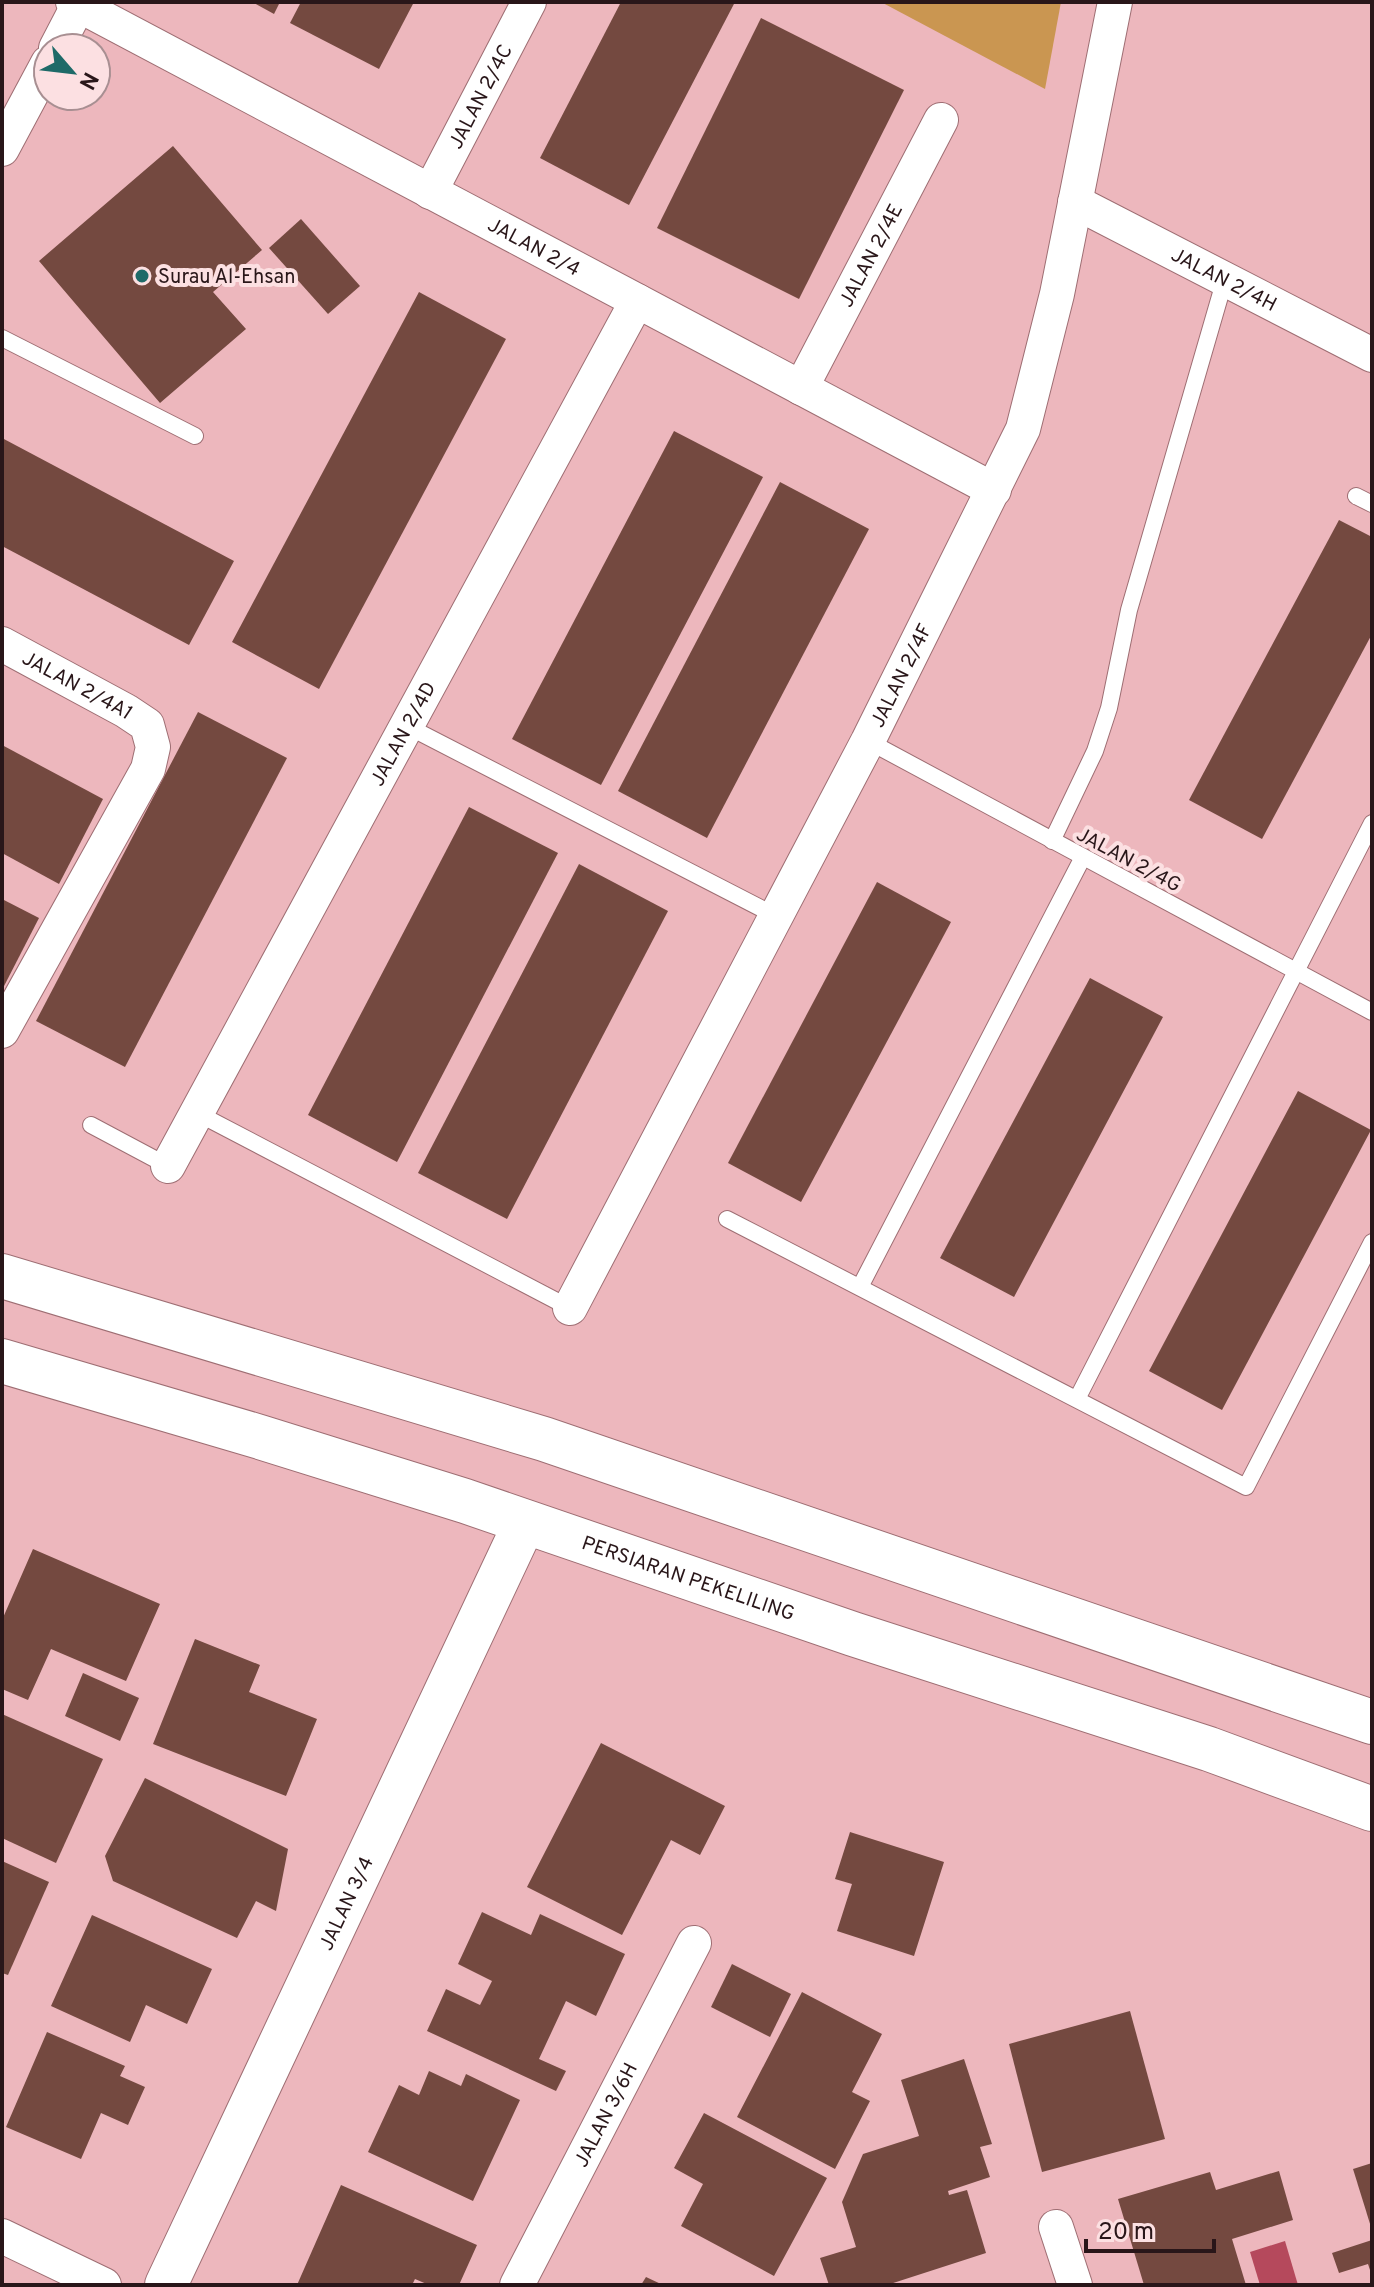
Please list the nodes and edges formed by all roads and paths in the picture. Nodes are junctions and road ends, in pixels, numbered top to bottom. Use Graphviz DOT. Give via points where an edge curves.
graph roads {
  1 [pos="529,2"];
  2 [pos="1115,2"];
  3 [pos="77,3"];
  4 [pos="63,32"];
  5 [pos="32,93"];
  6 [pos="941,120"];
  7 [pos="2,149"];
  8 [pos="430,192"];
  9 [pos="1075,202"];
  10 [pos="1225,279"];
  11 [pos="637,301"];
  12 [pos="2,338"];
  13 [pos="1372,355"];
  14 [pos="801,388"];
  15 [pos="195,436"];
  16 [pos="994,490"];
  17 [pos="1356,496"];
  18 [pos="1372,504"];
  19 [pos="2,644"];
  20 [pos="407,726"];
  21 [pos="868,741"];
  22 [pos="1372,823"];
  23 [pos="1052,841"];
  24 [pos="1083,857"];
  25 [pos="776,916"];
  26 [pos="1296,971"];
  27 [pos="1372,1012"];
  28 [pos="2,1031"];
  29 [pos="197,1113"];
  30 [pos="91,1125"];
  31 [pos="168,1166"];
  32 [pos="727,1219"];
  33 [pos="1372,1242"];
  34 [pos="2,1276"];
  35 [pos="860,1287"];
  36 [pos="570,1308"];
  37 [pos="2,1361"];
  38 [pos="1077,1399"];
  39 [pos="525,1522"];
  40 [pos="1372,1722"];
  41 [pos="1372,1809"];
  42 [pos="694,1943"];
  43 [pos="1056,2227"];
  44 [pos="2,2236"];
  45 [pos="104,2285"];
  46 [pos="166,2285"];
  47 [pos="517,2285"];
  48 [pos="1075,2285"];
  1 -- 8 [label="street, JALAN 2/4C"];
  2 -- 9 [label="street, JALAN 2/4F"];
  3 -- 4 [label="street"];
  3 -- 8 [label="street, JALAN 2/4"];
  5 -- 7 [label="street"];
  6 -- 14 [label="street, JALAN 2/4E"];
  8 -- 11 [label="street, JALAN 2/4"];
  9 -- 10 [label="street, JALAN 2/4H"];
  9 -- 16 [label="street, JALAN 2/4F" via="1023,429"];
  10 -- 13 [label="street, JALAN 2/4H"];
  10 -- 23 [label="lane" via="1129,610 1109,708 1095,751"];
  11 -- 14 [label="street, JALAN 2/4"];
  11 -- 20 [label="street, JALAN 2/4D"];
  12 -- 15 [label="lane"];
  14 -- 16 [label="street, JALAN 2/4"];
  16 -- 21 [label="street, JALAN 2/4F"];
  17 -- 18 [label="lane"];
  19 -- 28 [label="street, JALAN 2/4A1" via="147,725 153,747 148,769"];
  20 -- 25 [label="lane"];
  20 -- 29 [label="street, JALAN 2/4D"];
  21 -- 23 [label="lane, JALAN 2/4G"];
  21 -- 25 [label="street, JALAN 2/4F"];
  22 -- 26 [label="lane"];
  23 -- 24 [label="lane, JALAN 2/4G"];
  24 -- 26 [label="lane, JALAN 2/4G"];
  24 -- 35 [label="lane"];
  25 -- 36 [label="street, JALAN 2/4F"];
  26 -- 27 [label="lane, JALAN 2/4G"];
  26 -- 38 [label="lane"];
  29 -- 31 [label="street, JALAN 2/4D"];
  29 -- 36 [label="lane"];
  30 -- 31 [label="lane"];
  32 -- 35 [label="lane"];
  33 -- 38 [label="lane" via="1246,1487"];
  34 -- 40 [label="main road" via="544,1439"];
  35 -- 38 [label="lane"];
  37 -- 39 [label="main road, PERSIARAN PEKELILING"];
  39 -- 41 [label="main road, PERSIARAN PEKELILING" via="1209,1749"];
  39 -- 46 [label="street, JALAN 3/4"];
  42 -- 47 [label="street, JALAN 3/6H"];
  43 -- 48 [label="street"];
  44 -- 45 [label="street"];
}
